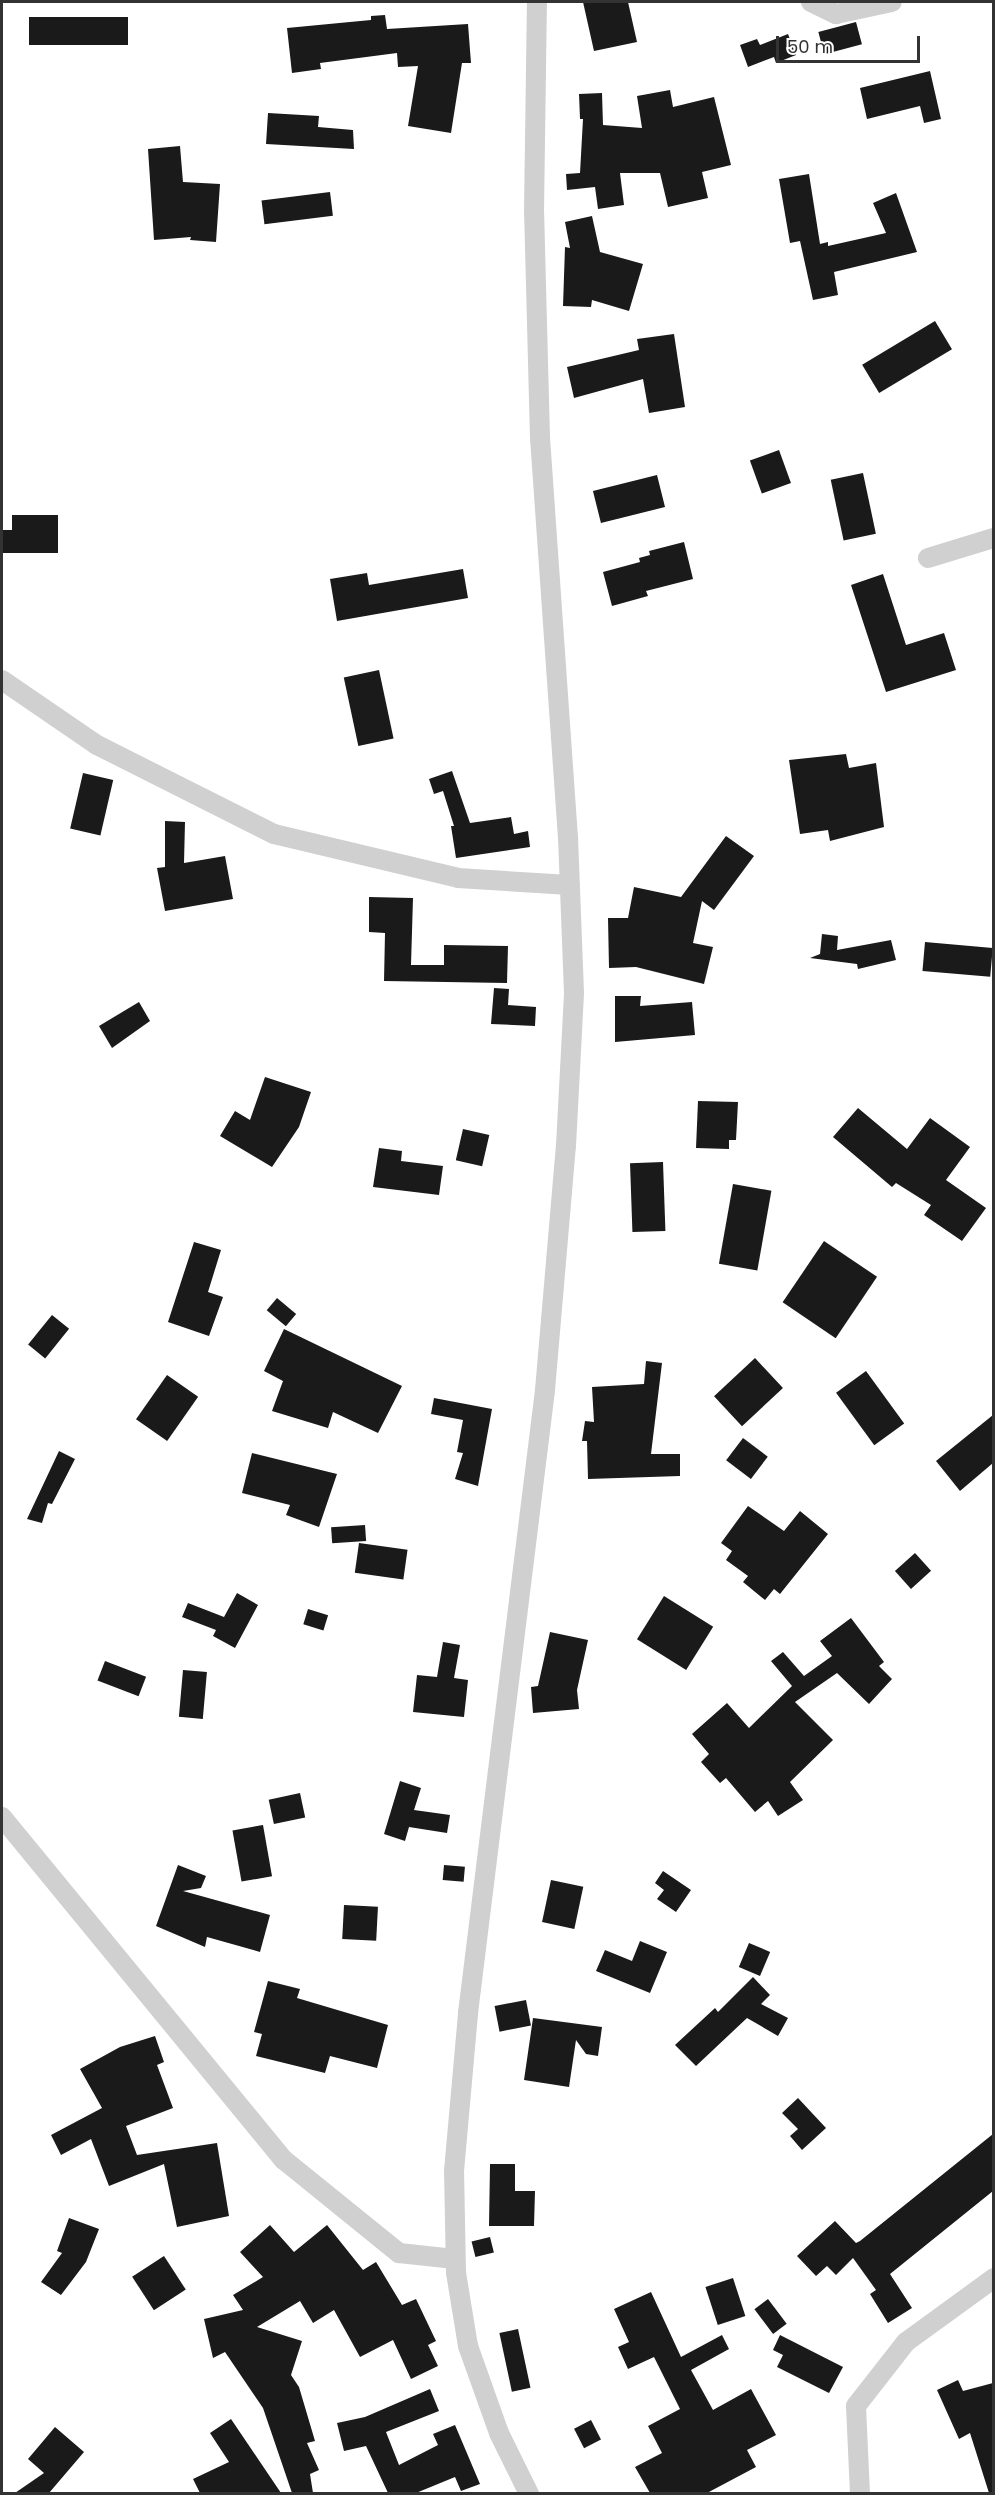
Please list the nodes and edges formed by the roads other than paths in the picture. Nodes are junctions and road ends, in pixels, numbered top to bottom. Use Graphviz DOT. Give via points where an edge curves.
graph roads {
  1 [pos="537,2"];
  2 [pos="811,2"];
  3 [pos="892,2"];
  4 [pos="993,538"];
  5 [pos="928,558"];
  6 [pos="2,680"];
  7 [pos="570,885"];
  8 [pos="2,1817"];
  9 [pos="456,2259"];
  10 [pos="993,2278"];
  11 [pos="529,2493"];
  12 [pos="860,2493"];
  1 -- 7 [label="street" via="534,212 540,426"];
  2 -- 3 [label="street" via="836,14"];
  4 -- 5 [label="street"];
  6 -- 7 [label="street" via="98,745 274,834 458,878"];
  7 -- 9 [label="street" via="574,993 566,1146 545,1390 468,2013 454,2171"];
  8 -- 9 [label="street" via="284,2160 399,2253"];
  9 -- 11 [label="street" via="468,2346 499,2433"];
  10 -- 12 [label="street" via="906,2342 856,2406"];
}
